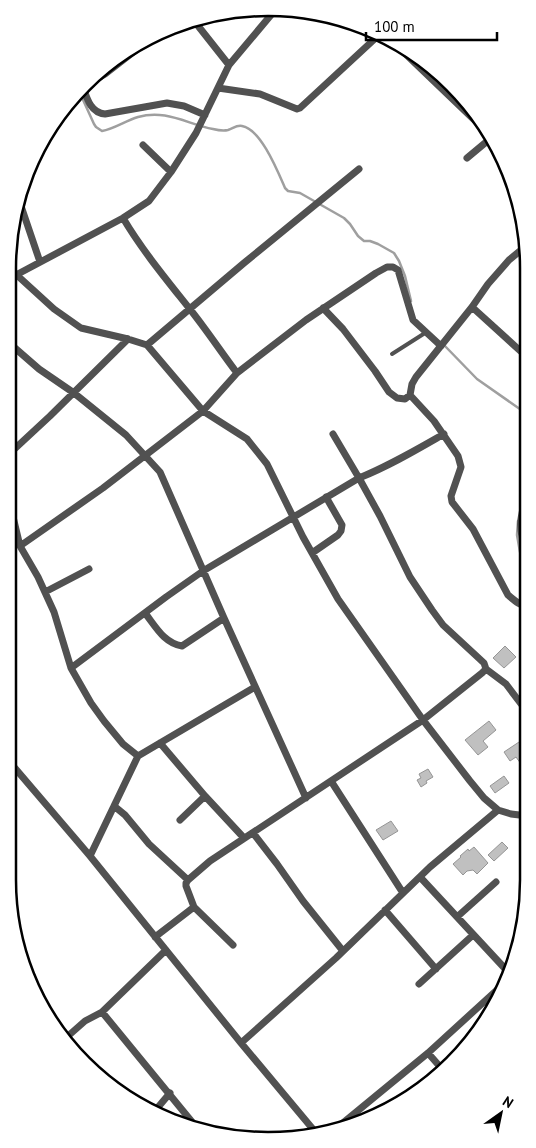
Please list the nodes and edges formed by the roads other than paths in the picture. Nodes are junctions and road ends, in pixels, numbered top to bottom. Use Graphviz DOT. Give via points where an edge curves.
graph roads {
  1 [pos="270,16"];
  2 [pos="198,26"];
  3 [pos="374,40"];
  4 [pos="229,65"];
  5 [pos="416,65"];
  6 [pos="218,88"];
  7 [pos="86,95"];
  8 [pos="469,116"];
  9 [pos="202,121"];
  10 [pos="485,141"];
  11 [pos="143,145"];
  12 [pos="467,158"];
  13 [pos="359,169"];
  14 [pos="171,172"];
  15 [pos="23,211"];
  16 [pos="123,218"];
  17 [pos="519,252"];
  18 [pos="40,262"];
  19 [pos="16,276"];
  20 [pos="472,307"];
  21 [pos="323,308"];
  22 [pos="190,309"];
  23 [pos="425,333"];
  24 [pos="128,339"];
  25 [pos="147,345"];
  26 [pos="440,348"];
  27 [pos="16,349"];
  28 [pos="520,350"];
  29 [pos="392,354"];
  30 [pos="237,373"];
  31 [pos="74,393"];
  32 [pos="410,395"];
  33 [pos="203,410"];
  34 [pos="333,434"];
  35 [pos="444,434"];
  36 [pos="16,447"];
  37 [pos="145,456"];
  38 [pos="359,478"];
  39 [pos="326,497"];
  40 [pos="293,517"];
  41 [pos="16,529"];
  42 [pos="20,546"];
  43 [pos="312,553"];
  44 [pos="89,569"];
  45 [pos="203,571"];
  46 [pos="45,592"];
  47 [pos="520,604"];
  48 [pos="145,613"];
  49 [pos="224,618"];
  50 [pos="71,668"];
  51 [pos="486,669"];
  52 [pos="256,687"];
  53 [pos="520,702"];
  54 [pos="423,720"];
  55 [pos="160,743"];
  56 [pos="138,756"];
  57 [pos="16,769"];
  58 [pos="331,781"];
  59 [pos="205,796"];
  60 [pos="306,798"];
  61 [pos="114,806"];
  62 [pos="498,810"];
  63 [pos="520,815"];
  64 [pos="180,820"];
  65 [pos="253,833"];
  66 [pos="244,838"];
  67 [pos="90,856"];
  68 [pos="420,876"];
  69 [pos="188,880"];
  70 [pos="496,882"];
  71 [pos="403,893"];
  72 [pos="194,907"];
  73 [pos="385,910"];
  74 [pos="457,917"];
  75 [pos="473,935"];
  76 [pos="155,937"];
  77 [pos="233,945"];
  78 [pos="166,950"];
  79 [pos="343,950"];
  80 [pos="504,968"];
  81 [pos="436,969"];
  82 [pos="420,984"];
  83 [pos="492,994"];
  84 [pos="102,1012"];
  85 [pos="69,1035"];
  86 [pos="241,1043"];
  87 [pos="428,1053"];
  88 [pos="439,1065"];
  89 [pos="170,1093"];
  90 [pos="158,1107"];
  91 [pos="349,1118"];
  92 [pos="190,1119"];
  93 [pos="312,1128"];
  1 -- 4 [label="street"];
  2 -- 4 [label="street"];
  3 -- 6 [label="street" via="297,109 260,94"];
  4 -- 6 [label="street"];
  5 -- 8 [label="street"];
  6 -- 9 [label="street"];
  7 -- 9 [label="street" via="99,114 167,103 184,106"];
  9 -- 14 [label="street"];
  10 -- 12 [label="street"];
  11 -- 14 [label="street"];
  13 -- 22 [label="street"];
  14 -- 16 [label="street" via="149,201"];
  15 -- 18 [label="street"];
  16 -- 18 [label="street"];
  16 -- 22 [label="street"];
  17 -- 20 [label="street" via="488,284"];
  18 -- 19 [label="street"];
  19 -- 24 [label="street" via="81,328"];
  20 -- 26 [label="street"];
  20 -- 28 [label="street"];
  21 -- 23 [label="street" via="376,273 393,267 398,271 413,320"];
  21 -- 30 [label="street"];
  21 -- 32 [label="street" via="344,329 389,392 405,400"];
  22 -- 25 [label="street"];
  22 -- 30 [label="street"];
  23 -- 26 [label="street"];
  23 -- 29 [label="lane"];
  24 -- 25 [label="street"];
  24 -- 31 [label="street"];
  25 -- 33 [label="street"];
  26 -- 32 [label="street" via="416,377"];
  27 -- 31 [label="street"];
  30 -- 33 [label="street"];
  31 -- 36 [label="street"];
  31 -- 37 [label="street" via="126,435"];
  32 -- 35 [label="street"];
  33 -- 37 [label="street"];
  33 -- 40 [label="street" via="247,439 256,449"];
  34 -- 38 [label="street"];
  35 -- 38 [label="street"];
  35 -- 47 [label="street" via="460,463 452,502 473,529 508,595"];
  37 -- 42 [label="street"];
  37 -- 45 [label="street" via="160,472"];
  38 -- 39 [label="street"];
  38 -- 51 [label="street" via="410,577 443,625 484,663"];
  39 -- 40 [label="street"];
  39 -- 43 [label="street" via="342,525 341,531"];
  40 -- 43 [label="street"];
  40 -- 45 [label="street"];
  41 -- 42 [label="street"];
  42 -- 46 [label="street"];
  43 -- 54 [label="street" via="338,599"];
  44 -- 46 [label="street"];
  45 -- 48 [label="street"];
  45 -- 49 [label="street"];
  46 -- 50 [label="street"];
  48 -- 49 [label="street" via="169,642 182,646"];
  48 -- 50 [label="street"];
  49 -- 52 [label="street"];
  50 -- 56 [label="street" via="104,721"];
  51 -- 53 [label="street" via="506,684"];
  51 -- 54 [label="street"];
  52 -- 55 [label="street"];
  52 -- 60 [label="street"];
  54 -- 58 [label="street"];
  54 -- 62 [label="street" via="484,798"];
  55 -- 56 [label="street"];
  55 -- 59 [label="street"];
  56 -- 61 [label="street"];
  57 -- 67 [label="street"];
  58 -- 60 [label="street"];
  58 -- 71 [label="street"];
  59 -- 64 [label="street"];
  59 -- 66 [label="street"];
  60 -- 65 [label="street"];
  61 -- 67 [label="street"];
  61 -- 69 [label="street" via="148,844"];
  62 -- 63 [label="street"];
  62 -- 68 [label="street"];
  65 -- 66 [label="street"];
  65 -- 79 [label="street"];
  66 -- 69 [label="street"];
  67 -- 76 [label="street"];
  68 -- 71 [label="street"];
  68 -- 74 [label="street"];
  69 -- 72 [label="street" via="186,886"];
  70 -- 74 [label="street"];
  71 -- 73 [label="street"];
  72 -- 76 [label="street"];
  72 -- 77 [label="street"];
  73 -- 79 [label="street"];
  73 -- 81 [label="street"];
  74 -- 75 [label="street"];
  75 -- 80 [label="street"];
  75 -- 81 [label="street"];
  76 -- 78 [label="street"];
  78 -- 84 [label="street"];
  78 -- 86 [label="street"];
  79 -- 86 [label="street"];
  81 -- 82 [label="street"];
  83 -- 87 [label="street"];
  84 -- 85 [label="street"];
  84 -- 89 [label="street"];
  86 -- 93 [label="street"];
  87 -- 88 [label="street"];
  87 -- 91 [label="street"];
  89 -- 90 [label="street"];
  89 -- 92 [label="street"];
}
